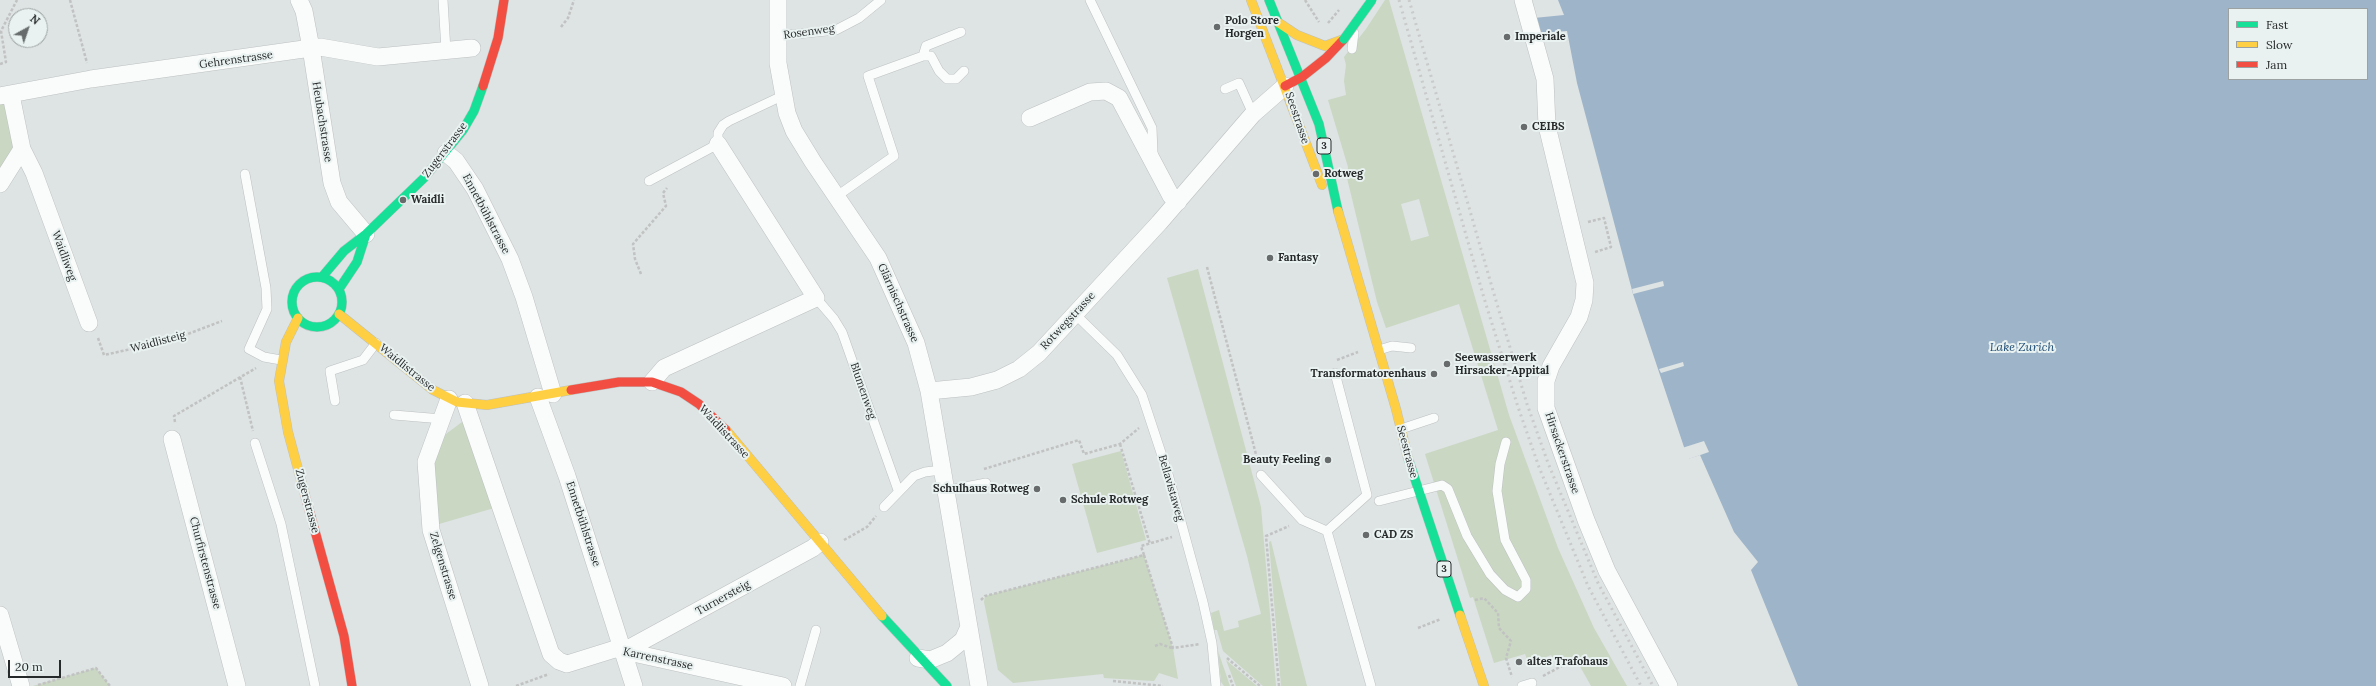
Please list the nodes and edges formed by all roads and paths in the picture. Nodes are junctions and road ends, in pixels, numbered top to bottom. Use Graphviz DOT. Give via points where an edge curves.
graph roads {
  1 [pos="17,0"];
  2 [pos="70,0"];
  3 [pos="299,0"];
  4 [pos="443,0"];
  5 [pos="504,0"];
  6 [pos="574,0"];
  7 [pos="778,0"];
  8 [pos="881,0"];
  9 [pos="1090,0"];
  10 [pos="1251,0"];
  11 [pos="1269,0"];
  12 [pos="1305,0"];
  13 [pos="1372,0"];
  14 [pos="1523,0"];
  15 [pos="1358,4"];
  16 [pos="1279,23"];
  17 [pos="1320,24"];
  18 [pos="561,27"];
  19 [pos="961,32"];
  20 [pos="777,36"];
  21 [pos="1344,39"];
  22 [pos="311,48"];
  23 [pos="472,48"];
  24 [pos="1352,49"];
  25 [pos="446,51"];
  26 [pos="923,56"];
  27 [pos="0,64"];
  28 [pos="964,71"];
  29 [pos="1302,77"];
  30 [pos="91,79"];
  31 [pos="1285,86"];
  32 [pos="1225,88"];
  33 [pos="6,95"];
  34 [pos="782,96"];
  35 [pos="1253,114"];
  36 [pos="1030,118"];
  37 [pos="718,144"];
  38 [pos="22,149"];
  39 [pos="446,153"];
  40 [pos="1153,162"];
  41 [pos="674,167"];
  42 [pos="245,174"];
  43 [pos="649,181"];
  44 [pos="0,184"];
  45 [pos="837,196"];
  46 [pos="1178,202"];
  47 [pos="1339,216"];
  48 [pos="1571,226"];
  49 [pos="366,234"];
  50 [pos="1579,256"];
  51 [pos="1207,267"];
  52 [pos="641,274"];
  53 [pos="322,277"];
  54 [pos="339,289"];
  55 [pos="816,298"];
  56 [pos="340,314"];
  57 [pos="1074,314"];
  58 [pos="298,318"];
  59 [pos="222,321"];
  60 [pos="89,323"];
  61 [pos="376,343"];
  62 [pos="1411,348"];
  63 [pos="1379,350"];
  64 [pos="1361,351"];
  65 [pos="281,360"];
  66 [pos="1332,363"];
  67 [pos="256,368"];
  68 [pos="1334,373"];
  69 [pos="240,377"];
  70 [pos="652,382"];
  71 [pos="929,391"];
  72 [pos="546,396"];
  73 [pos="335,401"];
  74 [pos="457,401"];
  75 [pos="394,415"];
  76 [pos="174,416"];
  77 [pos="1434,418"];
  78 [pos="442,419"];
  79 [pos="1152,423"];
  80 [pos="1401,429"];
  81 [pos="172,439"];
  82 [pos="1506,442"];
  83 [pos="256,443"];
  84 [pos="1120,444"];
  85 [pos="941,470"];
  86 [pos="1261,474"];
  87 [pos="986,483"];
  88 [pos="898,490"];
  89 [pos="944,491"];
  90 [pos="1418,491"];
  91 [pos="1379,501"];
  92 [pos="884,507"];
  93 [pos="1302,520"];
  94 [pos="1328,531"];
  95 [pos="1184,534"];
  96 [pos="842,541"];
  97 [pos="820,542"];
  98 [pos="1150,544"];
  99 [pos="1144,554"];
  100 [pos="982,600"];
  101 [pos="1471,602"];
  102 [pos="0,616"];
  103 [pos="1445,618"];
  104 [pos="1418,628"];
  105 [pos="968,629"];
  106 [pos="816,630"];
  107 [pos="1196,645"];
  108 [pos="1155,646"];
  109 [pos="1173,648"];
  110 [pos="624,652"];
  111 [pos="918,658"];
  112 [pos="1228,658"];
  113 [pos="567,664"];
  114 [pos="1576,664"];
  115 [pos="1542,677"];
  116 [pos="1512,679"];
  117 [pos="1113,682"];
  118 [pos="1532,683"];
  119 [pos="21,686"];
  120 [pos="33,686"];
  121 [pos="110,686"];
  122 [pos="237,686"];
  123 [pos="315,686"];
  124 [pos="352,686"];
  125 [pos="480,686"];
  126 [pos="516,686"];
  127 [pos="634,686"];
  128 [pos="783,686"];
  129 [pos="800,686"];
  130 [pos="947,686"];
  131 [pos="979,686"];
  132 [pos="1163,686"];
  133 [pos="1216,686"];
  134 [pos="1260,686"];
  135 [pos="1279,686"];
  136 [pos="1370,686"];
  137 [pos="1484,686"];
  138 [pos="1522,686"];
  139 [pos="1669,686"];
  1 -- 27 [label="path" via="1,31 6,62"];
  2 -- 30 [label="path"];
  3 -- 22 [label="street, Heubachstrasse" via="304,11"];
  4 -- 25 [label="lane"];
  5 -- 39 [label="main road, Zugerstrasse" via="498,38 474,111"];
  6 -- 18 [label="path" via="568,18"];
  7 -- 20 [label="street, Glärnischstrasse"];
  8 -- 20 [label="lane, Rosenweg" via="859,18 836,30"];
  9 -- 40 [label="lane" via="1152,128"];
  10 -- 31 [label="main road, Seestrasse / 3"];
  11 -- 16 [label="main road, Seestrasse / 3"];
  12 -- 17 [label="path"];
  13 -- 21 [label="main road, bridge"];
  14 -- 48 [label="street, Hirsackerstrasse" via="1545,79 1547,126"];
  15 -- 24 [label="lane"];
  16 -- 21 [label="main road" via="1297,36 1317,44 1326,46"];
  16 -- 29 [label="main road, Seestrasse / 3"];
  19 -- 26 [label="lane" via="926,46"];
  20 -- 34 [label="street, Glärnischstrasse"];
  21 -- 29 [label="main road" via="1326,58"];
  22 -- 25 [label="street, Gehrenstrasse" via="320,47 378,57"];
  22 -- 30 [label="street, Gehrenstrasse"];
  22 -- 49 [label="street, Heubachstrasse" via="332,183 339,202"];
  23 -- 25 [label="street, Gehrenstrasse"];
  26 -- 28 [label="lane" via="931,56 938,71 947,79 956,79"];
  26 -- 45 [label="lane" via="868,76 894,156"];
  29 -- 31 [label="main road, Seestrasse"];
  29 -- 47 [label="main road, Seestrasse / 3" via="1319,124"];
  30 -- 33 [label="street, Gehrenstrasse"];
  31 -- 35 [label="street, Rotwegstrasse"];
  31 -- 47 [label="main road, Seestrasse / 3" via="1316,174"];
  32 -- 35 [label="lane" via="1239,83"];
  33 -- 38 [label="street, Waidliweg"];
  34 -- 37 [label="lane" via="723,125 718,132"];
  34 -- 45 [label="street, Glärnischstrasse" via="794,131"];
  35 -- 46 [label="street, Rotwegstrasse"];
  36 -- 40 [label="street" via="1090,92 1106,91 1119,98"];
  37 -- 41 [label="lane"];
  37 -- 55 [label="street, Blumenweg"];
  38 -- 44 [label="street" via="17,161"];
  38 -- 60 [label="street, Waidliweg" via="34,173"];
  39 -- 49 [label="main road, Zugerstrasse" via="403,200"];
  39 -- 72 [label="street, Ennetbühlstrasse" via="456,161 475,189 510,259 524,296"];
  40 -- 46 [label="street" via="1171,196"];
  41 -- 43 [label="lane"];
  41 -- 52 [label="path" via="680,180 665,189 663,193 666,206 633,244 634,259"];
  42 -- 65 [label="lane" via="266,288 267,309 249,349 264,357"];
  45 -- 71 [label="street, Glärnischstrasse" via="878,258 916,343"];
  46 -- 57 [label="street, Rotwegstrasse"];
  47 -- 63 [label="main road, Seestrasse / 3"];
  48 -- 50 [label="street, Hirsackerstrasse"];
  48 -- 50 [label="path" via="1604,218 1611,247"];
  49 -- 53 [label="main road, Zugerstrasse" via="344,250"];
  49 -- 54 [label="main road, Zugerstrasse" via="357,262"];
  50 -- 139 [label="street, Hirsackerstrasse" via="1585,282 1584,300 1579,317 1551,366 1546,381 1546,408 1586,520 1607,570"];
  51 -- 86 [label="path"];
  53 -- 54 [label="main road" via="334,283"];
  53 -- 58 [label="main road" via="306,279 295,290 292,304"];
  54 -- 56 [label="main road" via="343,302"];
  55 -- 70 [label="street" via="664,368"];
  55 -- 88 [label="lane, Blumenweg" via="842,332"];
  56 -- 58 [label="main road" via="330,324 316,328"];
  56 -- 61 [label="main road, Waidlistrasse"];
  57 -- 71 [label="street, Rotwegstrasse" via="1039,353 1019,369 997,380 971,387"];
  57 -- 79 [label="lane, Bellavistaweg" via="1117,355 1142,395"];
  58 -- 65 [label="main road, Zugerstrasse" via="286,342"];
  59 -- 60 [label="path, Waidlisteig" via="172,340 104,356 93,325"];
  61 -- 73 [label="lane" via="363,360 330,371"];
  61 -- 74 [label="main road, Waidlistrasse" via="424,384"];
  62 -- 63 [label="lane" via="1392,346"];
  63 -- 80 [label="main road, Seestrasse / 3"];
  64 -- 66 [label="path"];
  65 -- 124 [label="main road, Zugerstrasse" via="278,381 288,432 344,636"];
  67 -- 69 [label="path"];
  68 -- 94 [label="lane" via="1367,495"];
  69 -- 76 [label="path"];
  69 -- 83 [label="path"];
  70 -- 72 [label="main road, Waidlistrasse" via="619,382"];
  70 -- 97 [label="main road, Waidlistrasse" via="681,392 723,426"];
  71 -- 85 [label="street, Glärnischstrasse"];
  72 -- 74 [label="main road, Waidlistrasse" via="487,405"];
  72 -- 110 [label="street, Ennetbühlstrasse" via="567,476"];
  74 -- 78 [label="street, Zelgenstrasse"];
  74 -- 113 [label="street" via="551,654 559,662"];
  75 -- 78 [label="lane"];
  77 -- 80 [label="lane"];
  78 -- 125 [label="street, Zelgenstrasse" via="426,462 431,530"];
  79 -- 84 [label="path" via="1140,426 1135,434"];
  79 -- 95 [label="lane, Bellavistaweg"];
  80 -- 90 [label="main road, Seestrasse / 3"];
  81 -- 122 [label="street, Churfirstenstrasse"];
  82 -- 90 [label="lane" via="1497,491 1505,540 1526,580 1526,589 1518,597 1505,590 1490,574 1466,536 1448,489 1442,485"];
  83 -- 123 [label="lane" via="281,524"];
  84 -- 87 [label="path" via="1084,454 1079,440 982,470"];
  84 -- 98 [label="path"];
  85 -- 88 [label="lane" via="914,476"];
  85 -- 89 [label="street, Glärnischstrasse"];
  86 -- 93 [label="lane"];
  87 -- 89 [label="lane"];
  88 -- 92 [label="lane"];
  89 -- 105 [label="street, Glärnischstrasse"];
  90 -- 91 [label="lane"];
  90 -- 137 [label="main road, Seestrasse / 3"];
  92 -- 96 [label="path" via="867,527"];
  93 -- 94 [label="lane"];
  93 -- 135 [label="path" via="1266,536"];
  94 -- 136 [label="lane"];
  95 -- 98 [label="path"];
  95 -- 133 [label="lane, Bellavistaweg" via="1212,643"];
  97 -- 110 [label="street, Turnersteig"];
  97 -- 111 [label="main road, Waidlistrasse"];
  98 -- 99 [label="path" via="1141,546"];
  99 -- 100 [label="path" via="985,596"];
  99 -- 109 [label="path"];
  101 -- 116 [label="path" via="1484,598 1498,613 1499,628 1511,641 1506,658"];
  102 -- 119 [label="street"];
  103 -- 104 [label="path"];
  105 -- 111 [label="street" via="963,640 947,653 930,660"];
  105 -- 131 [label="street, Glärnischstrasse"];
  106 -- 129 [label="lane"];
  107 -- 109 [label="path"];
  108 -- 109 [label="path" via="1160,644"];
  110 -- 113 [label="street, Karrenstrasse" via="615,649"];
  110 -- 127 [label="street, Ennetbühlstrasse"];
  110 -- 128 [label="street, Karrenstrasse"];
  111 -- 130 [label="main road, Waidlistrasse"];
  112 -- 134 [label="path"];
  113 -- 126 [label="path" via="561,670"];
  114 -- 115 [label="path" via="1571,661"];
  117 -- 132 [label="path"];
  118 -- 138 [label="lane"];
  120 -- 121 [label="path" via="96,668"];
}
